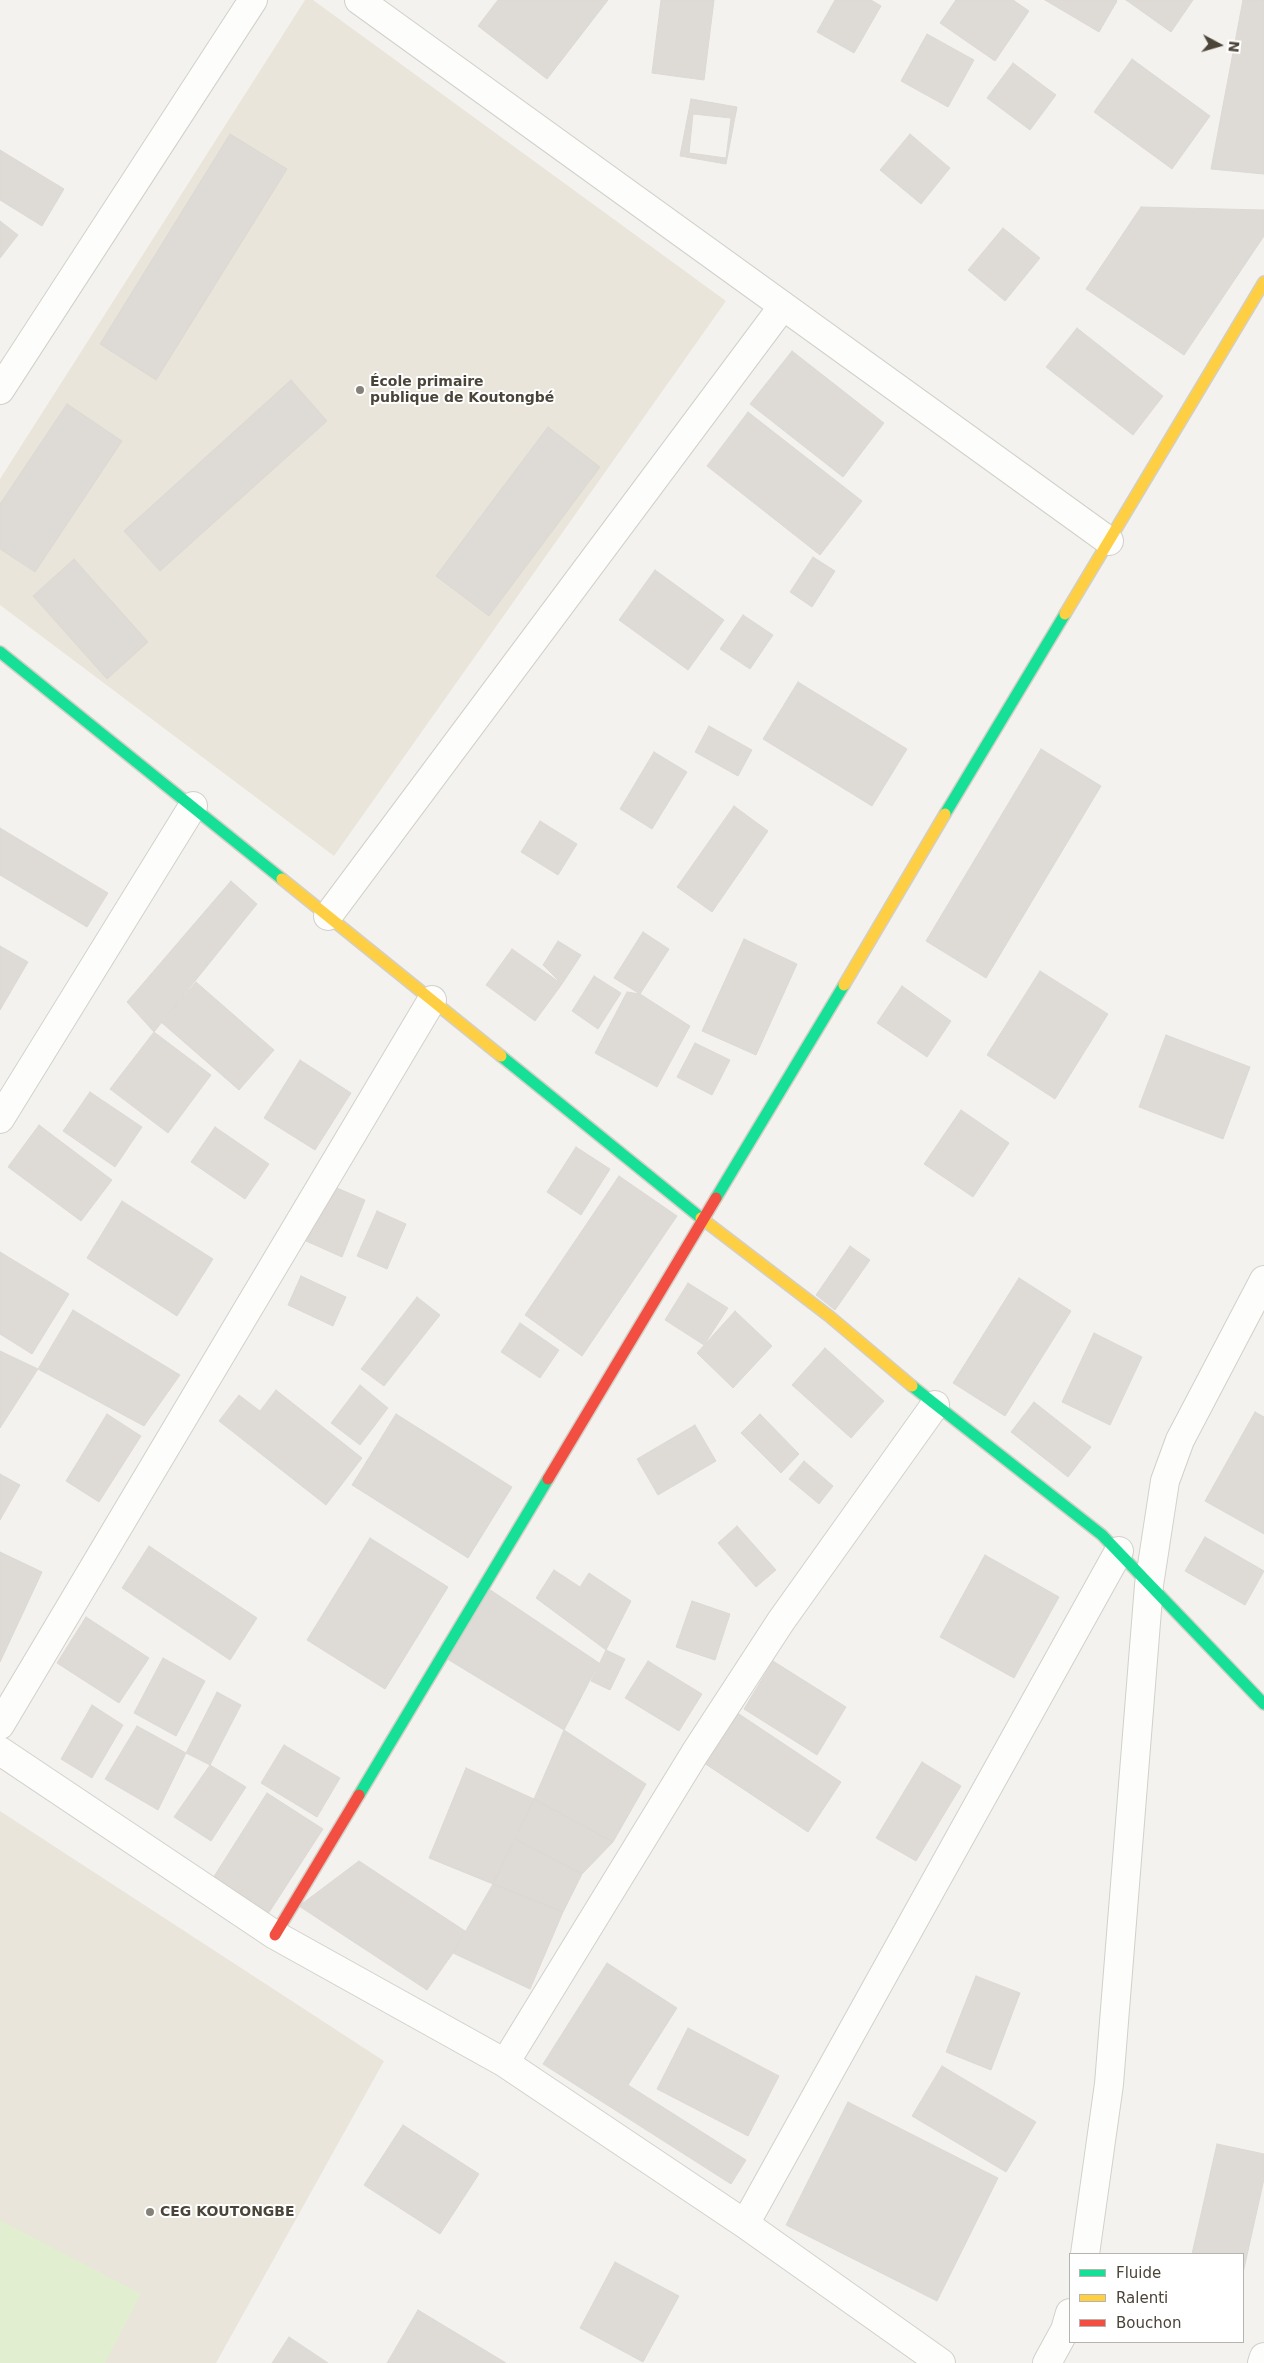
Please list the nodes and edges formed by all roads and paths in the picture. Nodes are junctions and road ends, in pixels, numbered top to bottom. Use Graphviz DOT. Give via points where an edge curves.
graph roads {
  1 [pos="253,0"];
  2 [pos="358,0"];
  3 [pos="1264,282"];
  4 [pos="783,306"];
  5 [pos="0,390"];
  6 [pos="1109,541"];
  7 [pos="0,652"];
  8 [pos="192,806"];
  9 [pos="328,916"];
  10 [pos="432,1000"];
  11 [pos="0,1119"];
  12 [pos="703,1219"];
  13 [pos="1264,1280"];
  14 [pos="935,1405"];
  15 [pos="1119,1551"];
  16 [pos="1149,1585"];
  17 [pos="1264,1704"];
  18 [pos="0,1725"];
  19 [pos="0,1751"];
  20 [pos="274,1935"];
  21 [pos="505,2063"];
  22 [pos="745,2224"];
  23 [pos="1085,2253"];
  24 [pos="1069,2316"];
  25 [pos="1264,2358"];
  26 [pos="941,2363"];
  27 [pos="1047,2363"];
  28 [pos="1262,2363"];
  1 -- 5 [label="street"];
  2 -- 4 [label="street"];
  3 -- 6 [label="street"];
  4 -- 6 [label="street"];
  4 -- 9 [label="street"];
  6 -- 12 [label="street"];
  7 -- 8 [label="street"];
  8 -- 9 [label="street"];
  8 -- 11 [label="street"];
  9 -- 10 [label="street"];
  10 -- 12 [label="street"];
  10 -- 18 [label="street"];
  12 -- 14 [label="street" via="829,1316"];
  12 -- 20 [label="street"];
  13 -- 16 [label="street" via="1180,1440 1165,1481"];
  14 -- 15 [label="street"];
  14 -- 21 [label="street" via="781,1621 695,1753"];
  15 -- 16 [label="street"];
  15 -- 22 [label="street"];
  16 -- 17 [label="street"];
  16 -- 23 [label="street" via="1109,2084"];
  19 -- 20 [label="street"];
  20 -- 21 [label="street"];
  21 -- 22 [label="street"];
  22 -- 26 [label="street"];
  24 -- 27 [label="street"];
  25 -- 28 [label="street"];
}
